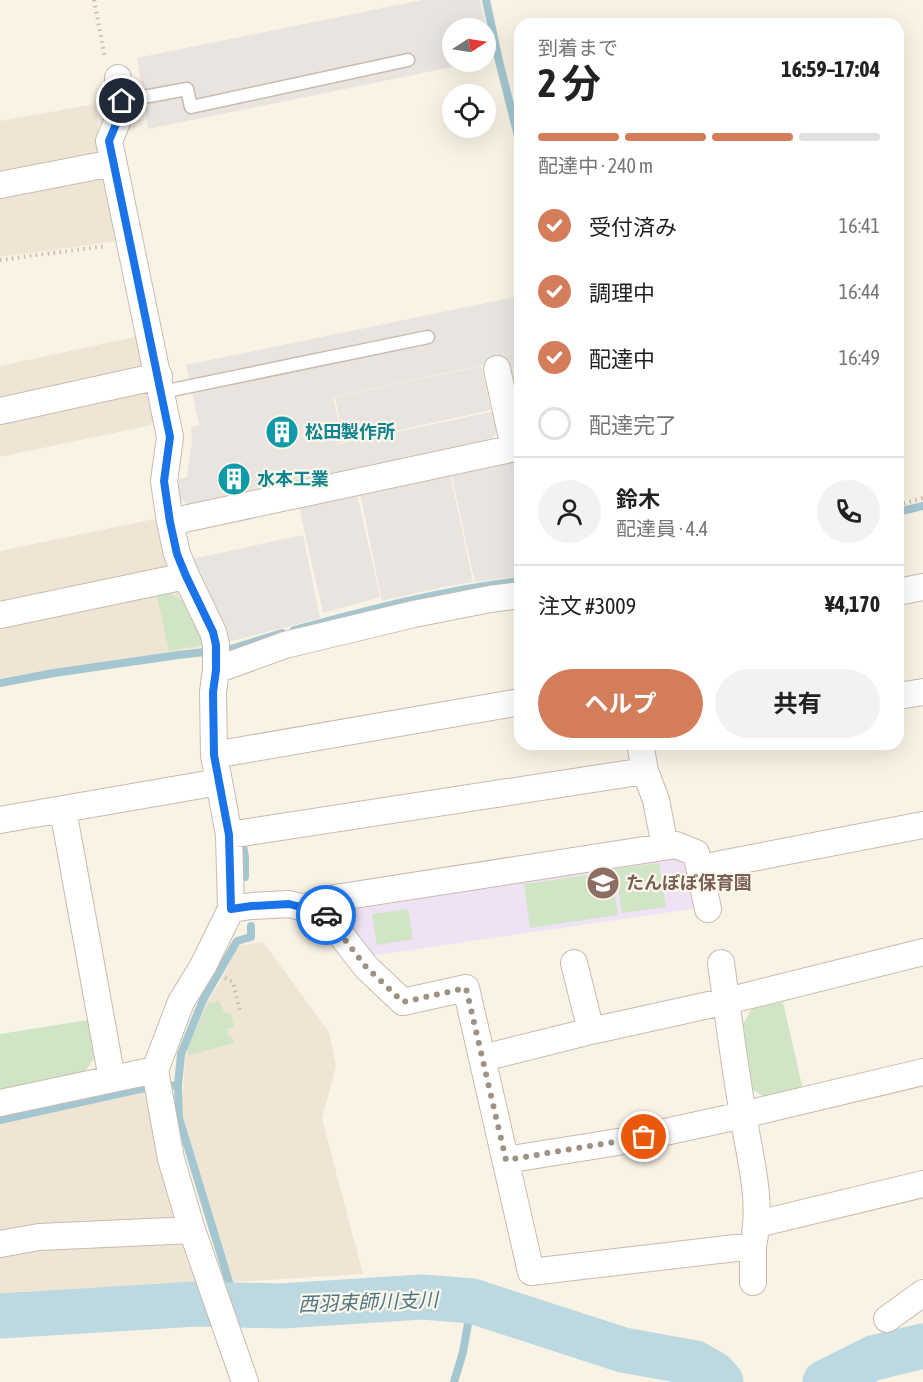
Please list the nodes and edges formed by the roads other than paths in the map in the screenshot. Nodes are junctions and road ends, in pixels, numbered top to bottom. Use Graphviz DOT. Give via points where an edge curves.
graph roads {
  1 [pos="408,60"];
  2 [pos="120,89"];
  3 [pos="113,163"];
  4 [pos="0,185"];
  5 [pos="429,337"];
  6 [pos="497,369"];
  7 [pos="160,384"];
  8 [pos="0,411"];
  9 [pos="514,436"];
  10 [pos="514,449"];
  11 [pos="170,522"];
  12 [pos="186,576"];
  13 [pos="923,588"];
  14 [pos="904,591"];
  15 [pos="514,596"];
  16 [pos="0,615"];
  17 [pos="216,658"];
  18 [pos="923,692"];
  19 [pos="904,695"];
  20 [pos="514,703"];
  21 [pos="641,750"];
  22 [pos="214,755"];
  23 [pos="645,771"];
  24 [pos="219,782"];
  25 [pos="63,810"];
  26 [pos="0,820"];
  27 [pos="922,830"];
  28 [pos="237,834"];
  29 [pos="665,846"];
  30 [pos="700,868"];
  31 [pos="304,908"];
  32 [pos="231,909"];
  33 [pos="708,909"];
  34 [pos="923,951"];
  35 [pos="574,963"];
  36 [pos="721,963"];
  37 [pos="727,1001"];
  38 [pos="591,1030"];
  39 [pos="483,1058"];
  40 [pos="923,1072"];
  41 [pos="112,1078"];
  42 [pos="157,1081"];
  43 [pos="0,1103"];
  44 [pos="743,1116"];
  45 [pos="506,1160"];
  46 [pos="923,1184"];
  47 [pos="192,1230"];
  48 [pos="755,1235"];
  49 [pos="0,1244"];
  50 [pos="753,1282"];
  51 [pos="923,1293"];
  52 [pos="887,1318"];
  53 [pos="245,1382"];
  1 -- 2 [label="lane" via="191,106 187,88"];
  2 -- 3 [label="street" via="123,107 109,141"];
  3 -- 4 [label="street"];
  3 -- 7 [label="street"];
  5 -- 7 [label="lane"];
  6 -- 9 [label="street"];
  7 -- 8 [label="street"];
  7 -- 11 [label="street" via="170,437 164,481"];
  10 -- 11 [label="street"];
  11 -- 12 [label="street"];
  12 -- 16 [label="street"];
  12 -- 17 [label="street" via="213,632"];
  13 -- 14 [label="street"];
  15 -- 17 [label="street"];
  17 -- 22 [label="street"];
  18 -- 19 [label="street"];
  20 -- 22 [label="street"];
  21 -- 23 [label="street"];
  22 -- 24 [label="street"];
  23 -- 28 [label="street"];
  23 -- 29 [label="street" via="656,800"];
  24 -- 25 [label="street"];
  24 -- 28 [label="street"];
  25 -- 26 [label="street"];
  25 -- 41 [label="street"];
  27 -- 30 [label="street"];
  28 -- 32 [label="street"];
  29 -- 30 [label="street" via="676,844 696,853"];
  29 -- 31 [label="street" via="322,900"];
  30 -- 33 [label="street"];
  31 -- 32 [label="street" via="289,904"];
  31 -- 39 [label="street" via="324,913 366,967 403,1002 466,988"];
  32 -- 42 [label="street" via="181,1002"];
  34 -- 37 [label="street"];
  35 -- 38 [label="street"];
  36 -- 37 [label="street"];
  37 -- 38 [label="street"];
  37 -- 44 [label="street"];
  38 -- 39 [label="street"];
  39 -- 45 [label="street"];
  40 -- 44 [label="street"];
  41 -- 42 [label="street"];
  41 -- 43 [label="street"];
  42 -- 47 [label="street" via="171,1159"];
  44 -- 45 [label="street"];
  44 -- 48 [label="street" via="754,1166"];
  45 -- 48 [label="street" via="531,1272"];
  46 -- 48 [label="street"];
  47 -- 49 [label="street" via="39,1237"];
  47 -- 53 [label="street"];
  48 -- 50 [label="street"];
  51 -- 52 [label="street"];
}
